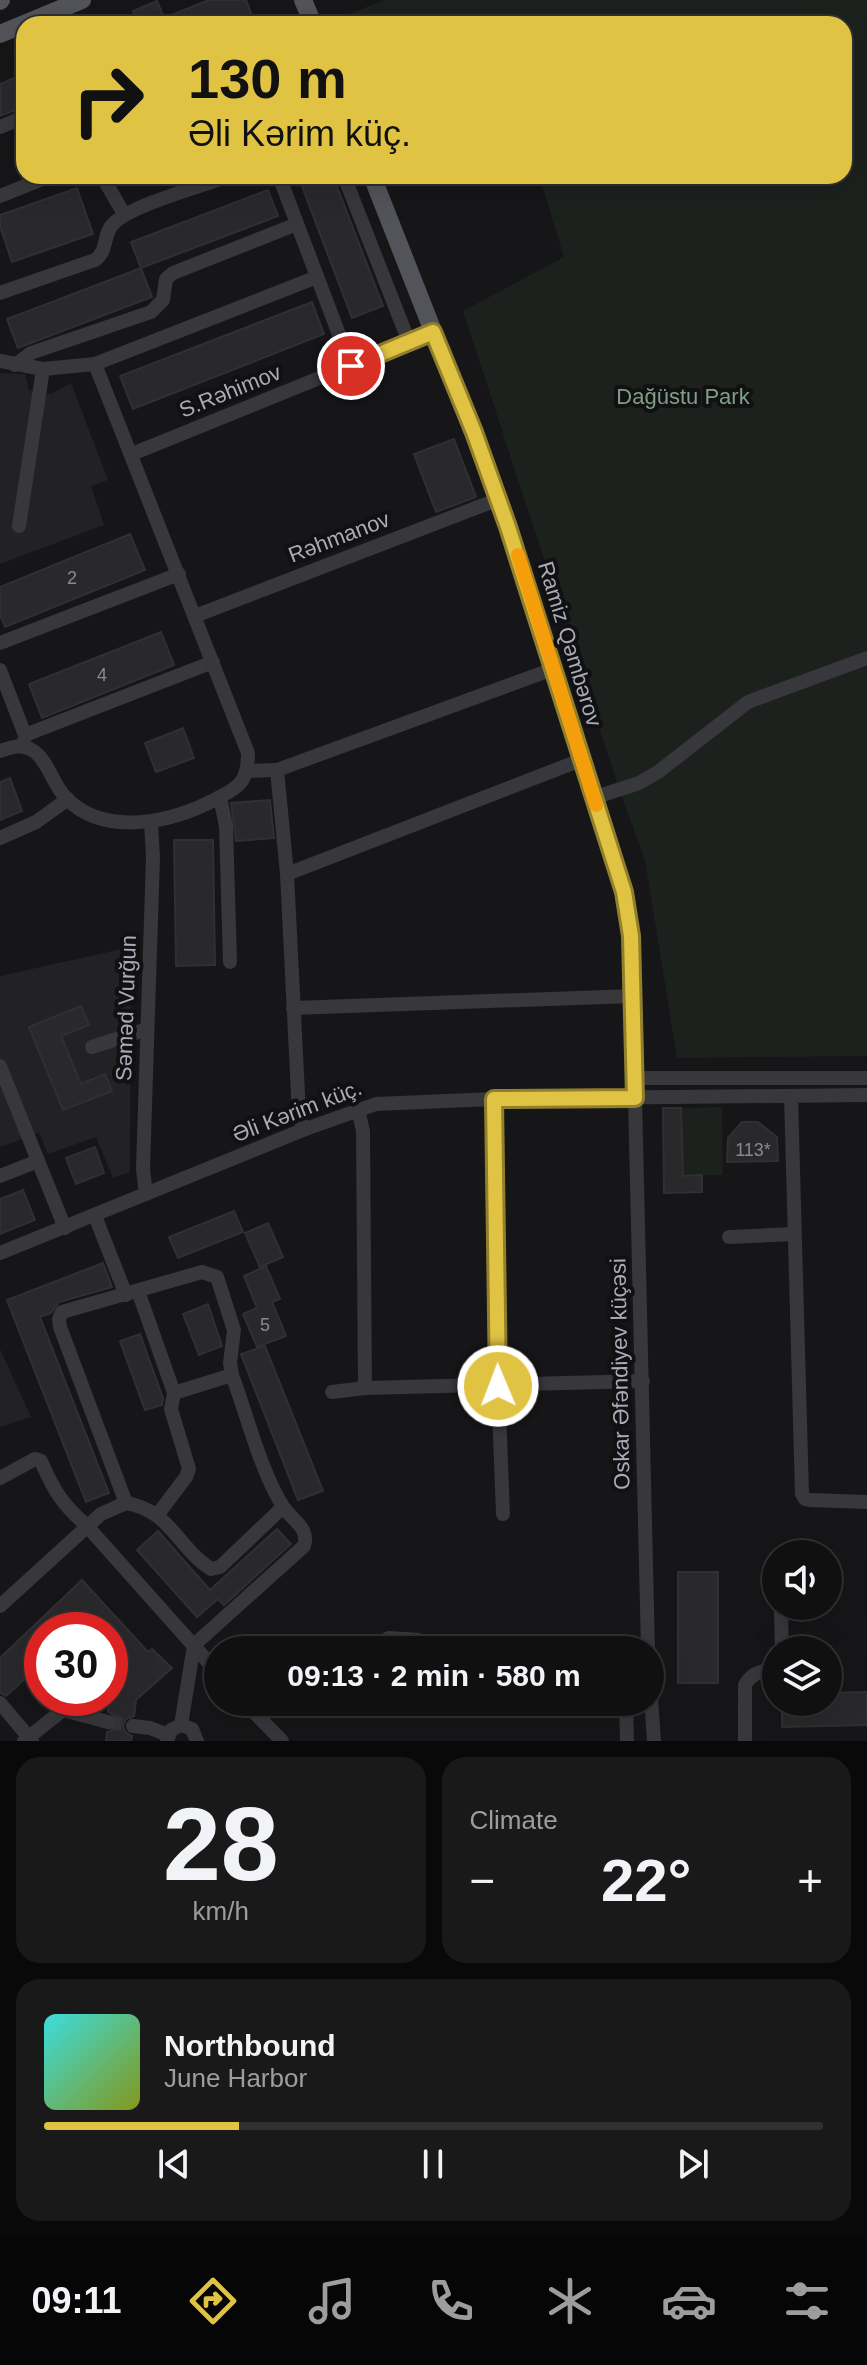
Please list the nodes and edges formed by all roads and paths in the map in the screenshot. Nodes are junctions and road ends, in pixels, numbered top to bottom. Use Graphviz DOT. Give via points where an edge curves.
graph roads {
  1 [pos="82,0"];
  2 [pos="43,16"];
  3 [pos="30,184"];
  4 [pos="109,184"];
  5 [pos="207,184"];
  6 [pos="282,184"];
  7 [pos="347,184"];
  8 [pos="375,184"];
  9 [pos="0,196"];
  10 [pos="124,214"];
  11 [pos="297,224"];
  12 [pos="317,277"];
  13 [pos="0,293"];
  14 [pos="433,332"];
  15 [pos="409,342"];
  16 [pos="0,361"];
  17 [pos="95,364"];
  18 [pos="15,365"];
  19 [pos="351,366"];
  20 [pos="43,369"];
  21 [pos="132,454"];
  22 [pos="499,499"];
  23 [pos="19,526"];
  24 [pos="179,574"];
  25 [pos="195,616"];
  26 [pos="0,643"];
  27 [pos="867,658"];
  28 [pos="213,662"];
  29 [pos="553,669"];
  30 [pos="0,670"];
  31 [pos="24,740"];
  32 [pos="0,751"];
  33 [pos="581,760"];
  34 [pos="277,770"];
  35 [pos="248,771"];
  36 [pos="220,797"];
  37 [pos="593,798"];
  38 [pos="68,799"];
  39 [pos="151,823"];
  40 [pos="0,838"];
  41 [pos="287,874"];
  42 [pos="230,962"];
  43 [pos="633,996"];
  44 [pos="293,1008"];
  45 [pos="147,1029"];
  46 [pos="92,1047"];
  47 [pos="0,1066"];
  48 [pos="634,1078"];
  49 [pos="867,1078"];
  50 [pos="867,1095"];
  51 [pos="791,1096"];
  52 [pos="635,1098"];
  53 [pos="494,1099"];
  54 [pos="358,1109"];
  55 [pos="303,1130"];
  56 [pos="38,1161"];
  57 [pos="0,1176"];
  58 [pos="146,1194"];
  59 [pos="95,1216"];
  60 [pos="65,1228"];
  61 [pos="794,1234"];
  62 [pos="729,1237"];
  63 [pos="0,1253"];
  64 [pos="132,1293"];
  65 [pos="232,1375"];
  66 [pos="643,1381"];
  67 [pos="498,1386"];
  68 [pos="365,1388"];
  69 [pos="332,1392"];
  70 [pos="174,1393"];
  71 [pos="0,1478"];
  72 [pos="867,1502"];
  73 [pos="126,1503"];
  74 [pos="283,1507"];
  75 [pos="158,1514"];
  76 [pos="503,1514"];
  77 [pos="87,1526"];
  78 [pos="0,1606"];
  79 [pos="648,1636"];
  80 [pos="194,1645"];
  81 [pos="204,1657"];
  82 [pos="762,1670"];
  83 [pos="0,1703"];
  84 [pos="55,1716"];
  85 [pos="95,1716"];
  86 [pos="258,1716"];
  87 [pos="626,1716"];
  88 [pos="652,1716"];
  89 [pos="108,1722"];
  90 [pos="181,1725"];
  91 [pos="133,1726"];
  92 [pos="167,1738"];
  93 [pos="28,1740"];
  94 [pos="197,1741"];
  95 [pos="282,1741"];
  96 [pos="627,1741"];
  97 [pos="654,1741"];
  98 [pos="745,1741"];
  1 -- 2 [label="main road"];
  3 -- 9 [label="street"];
  4 -- 10 [label="street"];
  5 -- 10 [label="street"];
  6 -- 11 [label="street"];
  7 -- 15 [label="street"];
  8 -- 14 [label="main road, Ramiz Qəmbərov"];
  10 -- 13 [label="street" via="109,228 102,255 95,260"];
  11 -- 12 [label="street"];
  11 -- 18 [label="street" via="173,273 166,279 163,300 151,312 31,353"];
  12 -- 17 [label="street"];
  12 -- 19 [label="street"];
  14 -- 15 [label="street, S.Rəhimov"];
  14 -- 22 [label="main road, Ramiz Qəmbərov"];
  15 -- 19 [label="street, S.Rəhimov"];
  16 -- 18 [label="street"];
  17 -- 20 [label="street"];
  17 -- 21 [label="street"];
  18 -- 20 [label="street"];
  19 -- 21 [label="street, S.Rəhimov"];
  20 -- 23 [label="street"];
  21 -- 24 [label="street"];
  22 -- 25 [label="street, Rəhmanov"];
  22 -- 29 [label="main road, Ramiz Qəmbərov"];
  24 -- 25 [label="street"];
  24 -- 26 [label="street"];
  25 -- 28 [label="street"];
  27 -- 37 [label="street" via="748,702 658,772"];
  28 -- 31 [label="street"];
  28 -- 35 [label="street" via="248,753"];
  29 -- 33 [label="main road, Ramiz Qəmbərov"];
  29 -- 34 [label="street"];
  30 -- 31 [label="street"];
  31 -- 32 [label="street"];
  31 -- 38 [label="street"];
  33 -- 37 [label="main road, Ramiz Qəmbərov"];
  33 -- 41 [label="street"];
  34 -- 35 [label="street"];
  34 -- 41 [label="street"];
  35 -- 36 [label="street"];
  36 -- 39 [label="street"];
  36 -- 42 [label="street" via="226,826"];
  37 -- 43 [label="main road, Ramiz Qəmbərov" via="624,892"];
  38 -- 39 [label="street" via="87,813"];
  38 -- 40 [label="street" via="36,822"];
  39 -- 45 [label="street, Səməd Vurğun"];
  41 -- 44 [label="street"];
  43 -- 44 [label="street"];
  43 -- 48 [label="main road, Ramiz Qəmbərov"];
  44 -- 55 [label="street"];
  45 -- 46 [label="street"];
  45 -- 58 [label="street, Səməd Vurğun"];
  47 -- 56 [label="street"];
  48 -- 49 [label="street"];
  48 -- 52 [label="main road, Ramiz Qəmbərov"];
  50 -- 51 [label="street, Əli Kərim küç."];
  51 -- 52 [label="street, Əli Kərim küç."];
  51 -- 61 [label="street"];
  52 -- 53 [label="street, Əli Kərim küç."];
  52 -- 66 [label="street, Oskar Əfəndiyev küçəsi"];
  53 -- 54 [label="street, Əli Kərim küç." via="396,1102"];
  53 -- 67 [label="street"];
  54 -- 55 [label="street, Əli Kərim küç."];
  54 -- 68 [label="street" via="363,1131"];
  55 -- 58 [label="street, Əli Kərim küç."];
  56 -- 57 [label="street"];
  56 -- 60 [label="street"];
  58 -- 59 [label="street, Əli Kərim küç."];
  59 -- 60 [label="street, Əli Kərim küç."];
  59 -- 64 [label="street"];
  60 -- 63 [label="street, Əli Kərim küç."];
  61 -- 62 [label="street"];
  61 -- 72 [label="street" via="802,1494 810,1500"];
  64 -- 65 [label="street" via="202,1272 217,1277 234,1330"];
  64 -- 70 [label="street"];
  64 -- 73 [label="street" via="62,1312 59,1319"];
  65 -- 70 [label="street"];
  65 -- 74 [label="street"];
  66 -- 67 [label="street"];
  66 -- 79 [label="street, Oskar Əfəndiyev küçəsi"];
  67 -- 68 [label="street"];
  67 -- 76 [label="street"];
  68 -- 69 [label="street"];
  70 -- 75 [label="street" via="171,1409 189,1469"];
  71 -- 77 [label="street" via="35,1459 41,1461 64,1506"];
  73 -- 75 [label="street"];
  73 -- 77 [label="street"];
  74 -- 75 [label="street" via="220,1567 211,1569"];
  74 -- 80 [label="street" via="304,1530 304,1546"];
  77 -- 78 [label="street"];
  77 -- 80 [label="street"];
  80 -- 81 [label="street"];
  80 -- 90 [label="street"];
  82 -- 98 [label="street" via="745,1685"];
  83 -- 93 [label="street"];
  84 -- 93 [label="street"];
  85 -- 89 [label="street"];
  86 -- 95 [label="street"];
  87 -- 96 [label="street"];
  88 -- 97 [label="street"];
  90 -- 92 [label="street"];
  90 -- 94 [label="street" via="192,1729"];
  91 -- 92 [label="street"];
}
